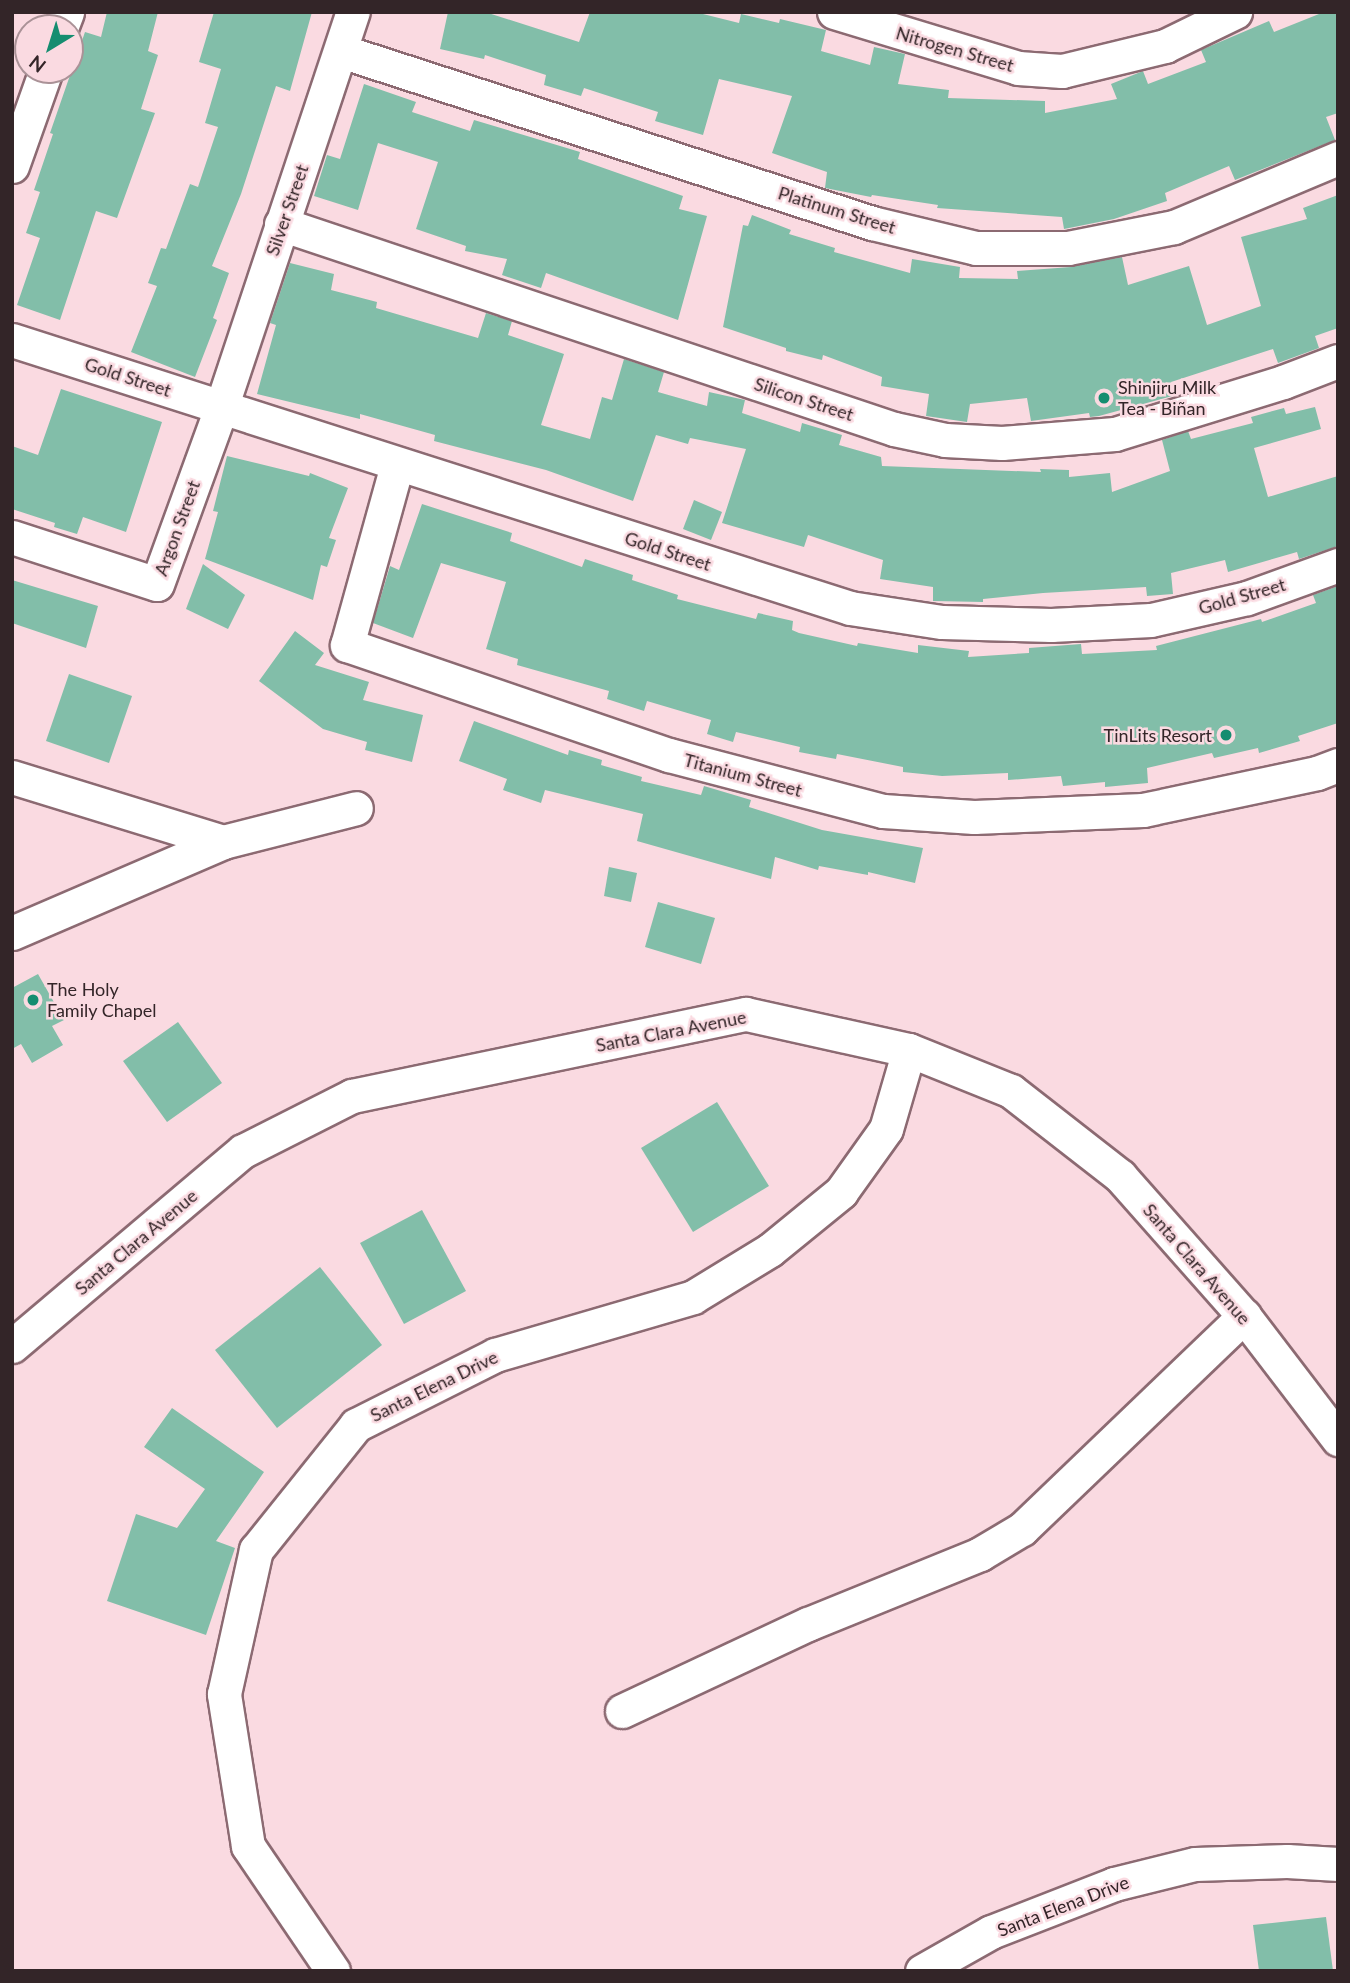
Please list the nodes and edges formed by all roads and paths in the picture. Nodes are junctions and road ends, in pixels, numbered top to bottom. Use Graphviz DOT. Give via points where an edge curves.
graph roads {
  1 [pos="353,12"];
  2 [pos="834,12"];
  3 [pos="1235,12"];
  4 [pos="341,51"];
  5 [pos="42,84"];
  6 [pos="1338,158"];
  7 [pos="12,166"];
  8 [pos="281,225"];
  9 [pos="12,340"];
  10 [pos="1338,361"];
  11 [pos="221,408"];
  12 [pos="397,465"];
  13 [pos="12,537"];
  14 [pos="1338,565"];
  15 [pos="1338,765"];
  16 [pos="13,777"];
  17 [pos="356,808"];
  18 [pos="223,842"];
  19 [pos="12,933"];
  20 [pos="909,1050"];
  21 [pos="1244,1316"];
  22 [pos="12,1346"];
  23 [pos="1338,1439"];
  24 [pos="622,1711"];
  25 [pos="1338,1864"];
  26 [pos="333,1971"];
  27 [pos="922,1971"];
  1 -- 4 [label="street, Silver Street"];
  2 -- 3 [label="street, Nitrogen Street" via="1018,68 1062,71 1166,46"];
  4 -- 6 [label="street, Platinum Street" via="872,222 976,248 1068,248 1174,227"];
  4 -- 8 [label="street, Silver Street"];
  5 -- 7 [label="street"];
  8 -- 10 [label="street, Silicon Street" via="894,429 945,440 1002,443 1115,434"];
  8 -- 11 [label="street, Silver Street"];
  9 -- 11 [label="street, Gold Street"];
  11 -- 12 [label="street, Gold Street"];
  11 -- 13 [label="street, Argon Street" via="157,584"];
  12 -- 14 [label="street, Gold Street" via="850,608 942,622 1051,625 1151,620 1247,598"];
  12 -- 15 [label="street, Titanium Street" via="347,645 669,755 884,811 974,817 1143,810"];
  16 -- 18 [label="street"];
  17 -- 18 [label="street"];
  18 -- 19 [label="street"];
  20 -- 21 [label="street, Santa Clara Avenue" via="1011,1091 1120,1177"];
  20 -- 22 [label="street, Santa Clara Avenue" via="746,1014 352,1096 243,1151"];
  20 -- 26 [label="street, Santa Elena Drive" via="886,1129 841,1192 771,1250 693,1297 495,1355 356,1425 256,1550 224,1694 248,1846"];
  21 -- 23 [label="street, Santa Clara Avenue"];
  21 -- 24 [label="street" via="1022,1530 980,1554 808,1624"];
  25 -- 27 [label="street, Santa Elena Drive" via="1195,1864 1114,1884 992,1932"];
}
